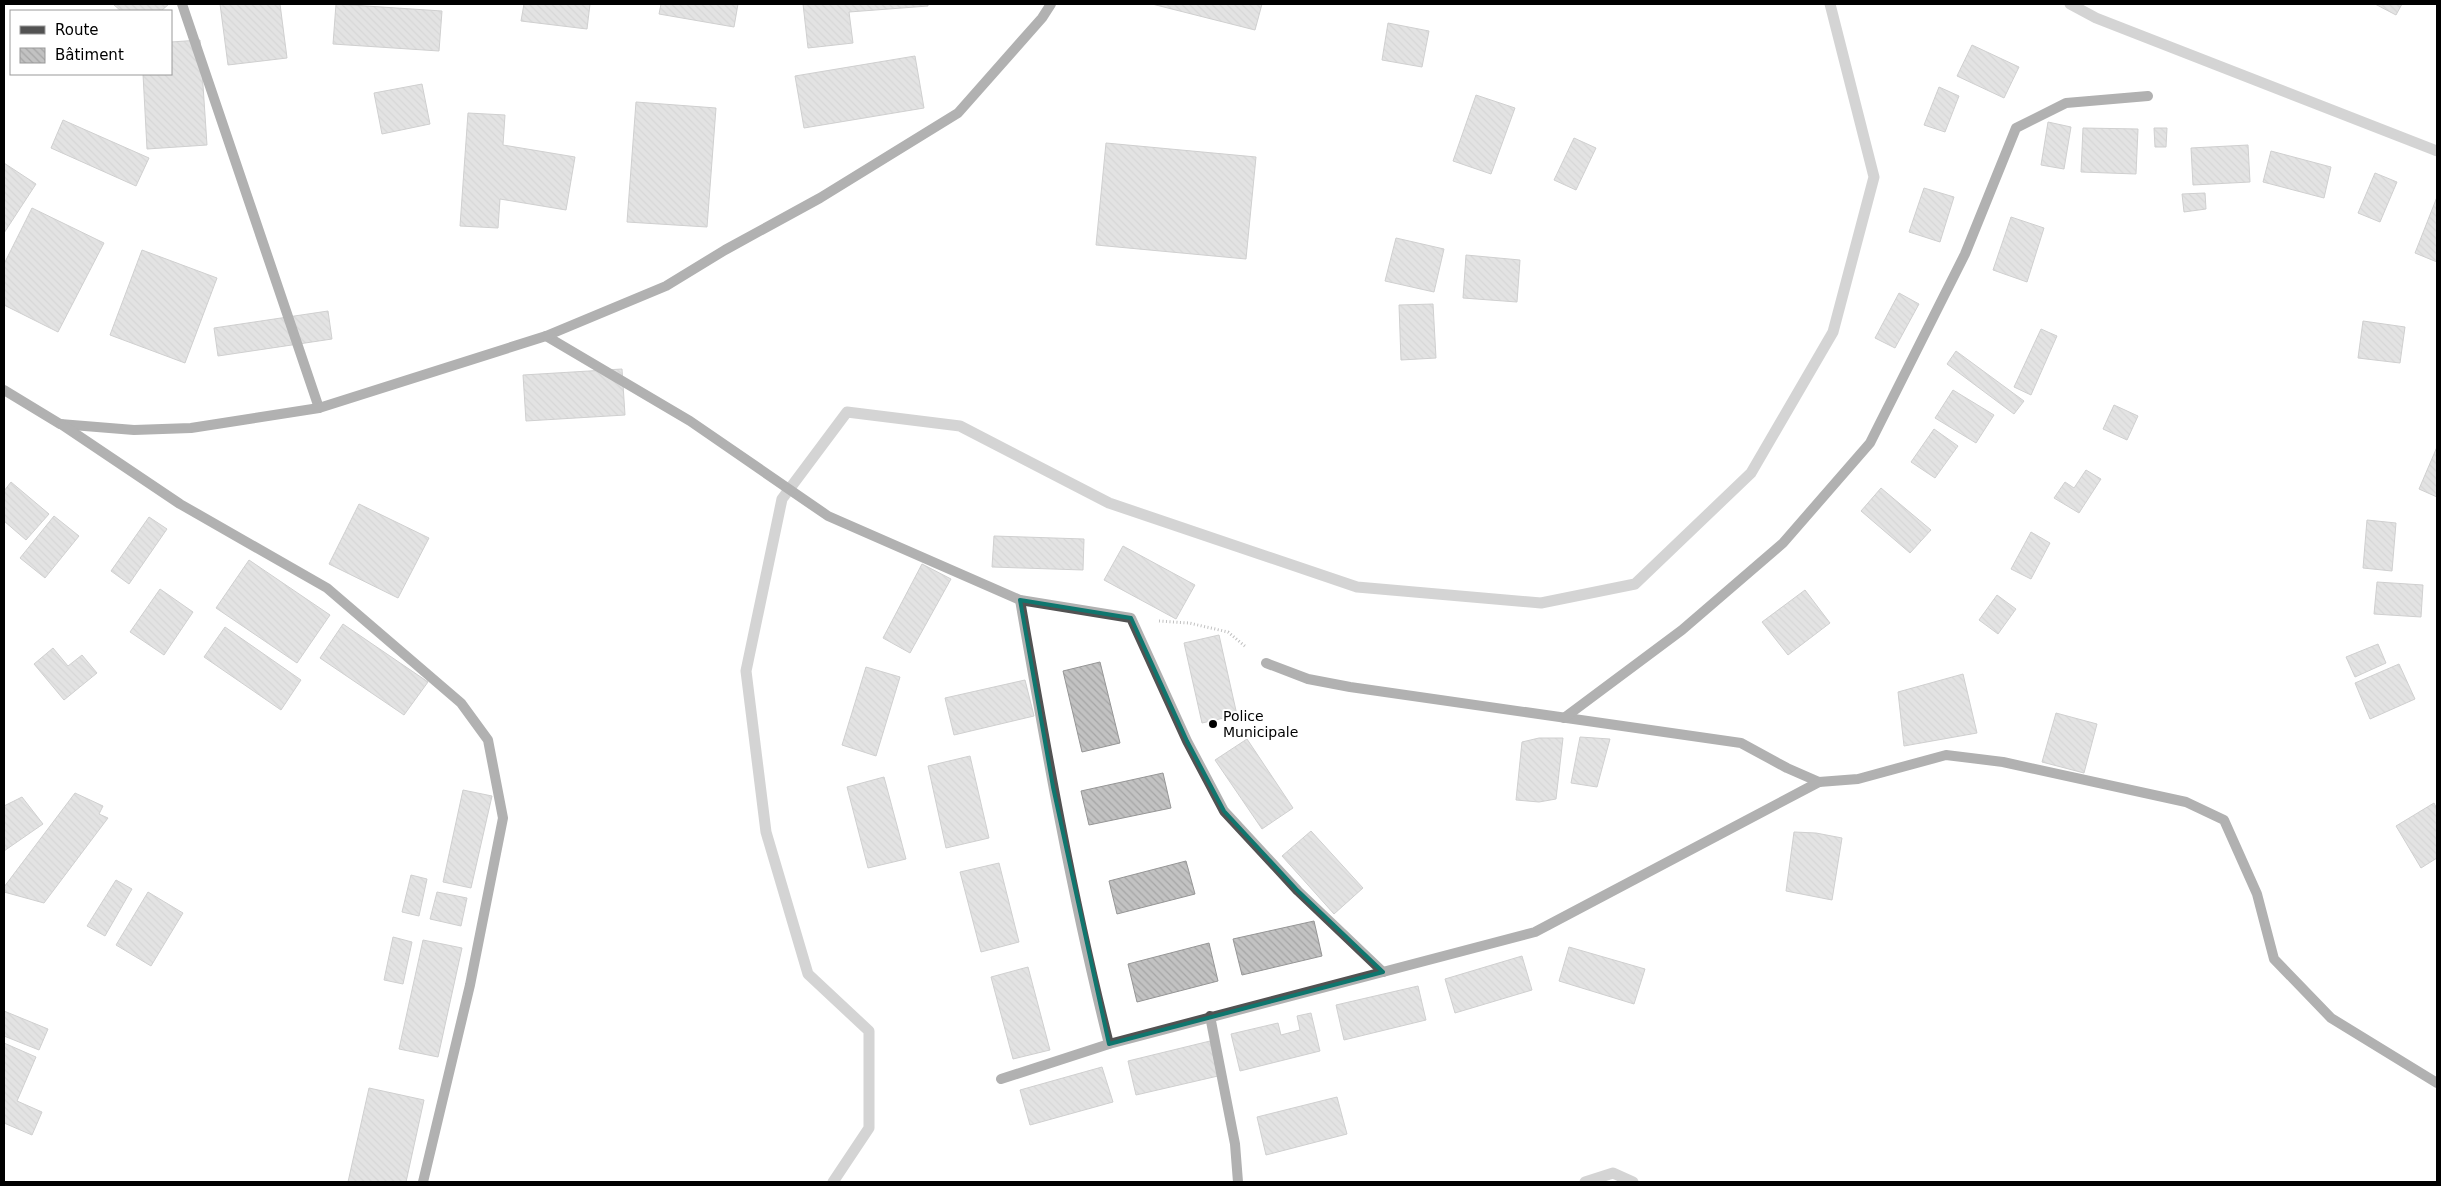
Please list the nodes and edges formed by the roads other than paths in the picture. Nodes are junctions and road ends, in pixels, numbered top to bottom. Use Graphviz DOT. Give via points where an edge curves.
graph roads {
  1 [pos="182,4"];
  2 [pos="1051,4"];
  3 [pos="2148,96"];
  4 [pos="546,336"];
  5 [pos="4,390"];
  6 [pos="319,408"];
  7 [pos="60,424"];
  8 [pos="1020,600"];
  9 [pos="1266,663"];
  10 [pos="1564,718"];
  11 [pos="1818,782"];
  12 [pos="1383,972"];
  13 [pos="1210,1016"];
  14 [pos="1109,1044"];
  15 [pos="1001,1079"];
  16 [pos="2436,1083"];
  17 [pos="423,1182"];
  18 [pos="1238,1182"];
  1 -- 6 [label="street"];
  2 -- 4 [label="street" via="958,114 666,286"];
  3 -- 10 [label="street" via="2066,103 2016,128 1965,254 1870,443 1784,543 1682,630"];
  4 -- 6 [label="street"];
  4 -- 8 [label="street" via="690,421 828,516"];
  5 -- 7 [label="street"];
  6 -- 7 [label="street" via="191,428 134,430"];
  7 -- 17 [label="street" via="180,504 327,588 461,703 488,740 503,818 470,985"];
  8 -- 12 [label="street" via="1131,618 1186,741 1224,811 1298,891"];
  8 -- 14 [label="street" via="1056,806 1086,953"];
  9 -- 10 [label="street" via="1308,680"];
  10 -- 11 [label="street" via="1740,743"];
  11 -- 12 [label="street" via="1535,932"];
  11 -- 16 [label="street" via="1858,779 1946,755 2003,762 2186,802 2224,820 2257,894 2274,959 2331,1018"];
  12 -- 13 [label="street"];
  13 -- 14 [label="street"];
  13 -- 18 [label="street" via="1235,1144"];
  14 -- 15 [label="street"];
}
